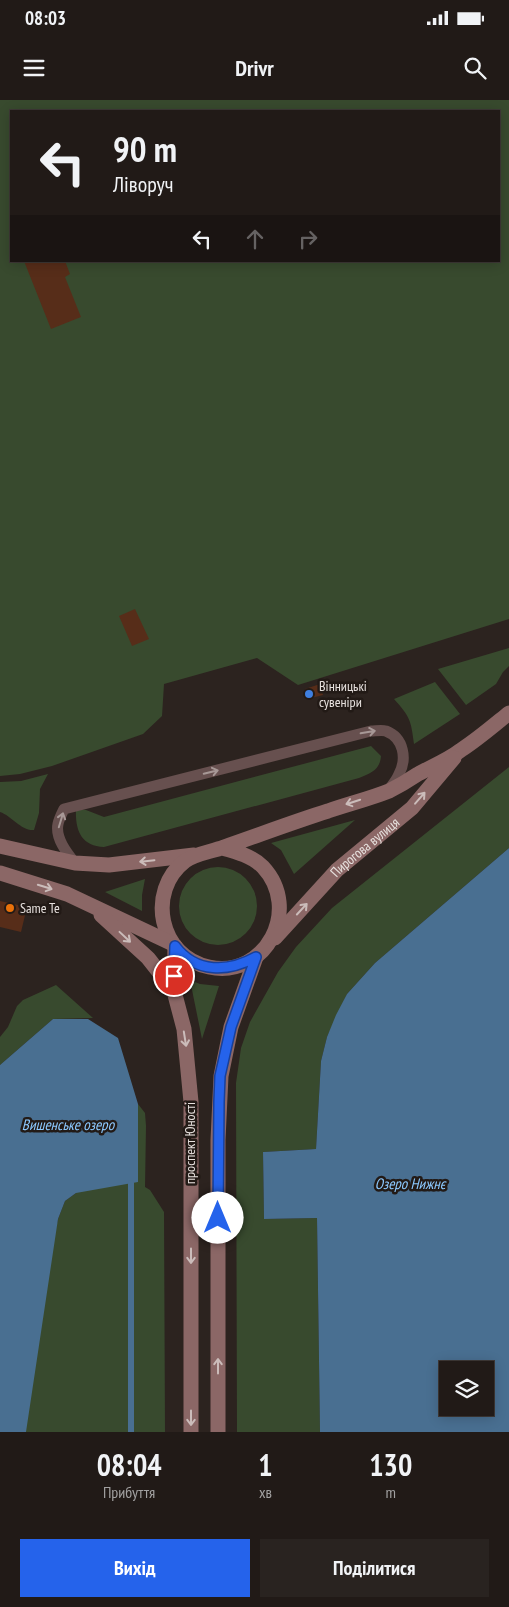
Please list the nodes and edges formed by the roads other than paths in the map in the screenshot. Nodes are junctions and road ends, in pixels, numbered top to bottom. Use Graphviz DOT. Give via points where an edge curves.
graph roads {
  1 [pos="509,713"];
  2 [pos="460,751"];
  3 [pos="388,791"];
  4 [pos="0,846"];
  5 [pos="222,848"];
  6 [pos="196,855"];
  7 [pos="76,862"];
  8 [pos="0,873"];
  9 [pos="89,904"];
  10 [pos="268,944"];
  11 [pos="174,945"];
  12 [pos="256,957"];
  13 [pos="174,991"];
  14 [pos="191,1432"];
  15 [pos="218,1432"];
  1 -- 2 [label="main road, Пирогова вулиця"];
  2 -- 3 [label="main road, Пирогова вулиця"];
  10 -- 2 [label="main road, Пирогова вулиця, one-way" via="338,870 412,808"];
  3 -- 5 [label="main road, Пирогова вулиця, one-way"];
  7 -- 3 [label="lane, one-way" via="60,839 57,825 64,809 371,731 385,731 398,739 403,751 404,762"];
  4 -- 7 [label="main road"];
  5 -- 6 [label="main road"];
  5 -- 10 [label="main road" via="245,855 257,863 275,884 280,904 278,925"];
  6 -- 7 [label="main road, one-way" via="109,865"];
  6 -- 11 [label="main road" via="170,877 162,897 162,918"];
  8 -- 9 [label="main road, one-way"];
  9 -- 11 [label="main road"];
  9 -- 13 [label="main road, one-way" via="148,958"];
  10 -- 12 [label="main road"];
  11 -- 12 [label="main road" via="193,962 208,967 241,965"];
  11 -- 13 [label="main road, проспект Юності"];
  15 -- 12 [label="main road, проспект Юності, one-way" via="220,1076 231,1027"];
  13 -- 14 [label="main road, проспект Юності, one-way" via="185,1039 191,1102"];
}
